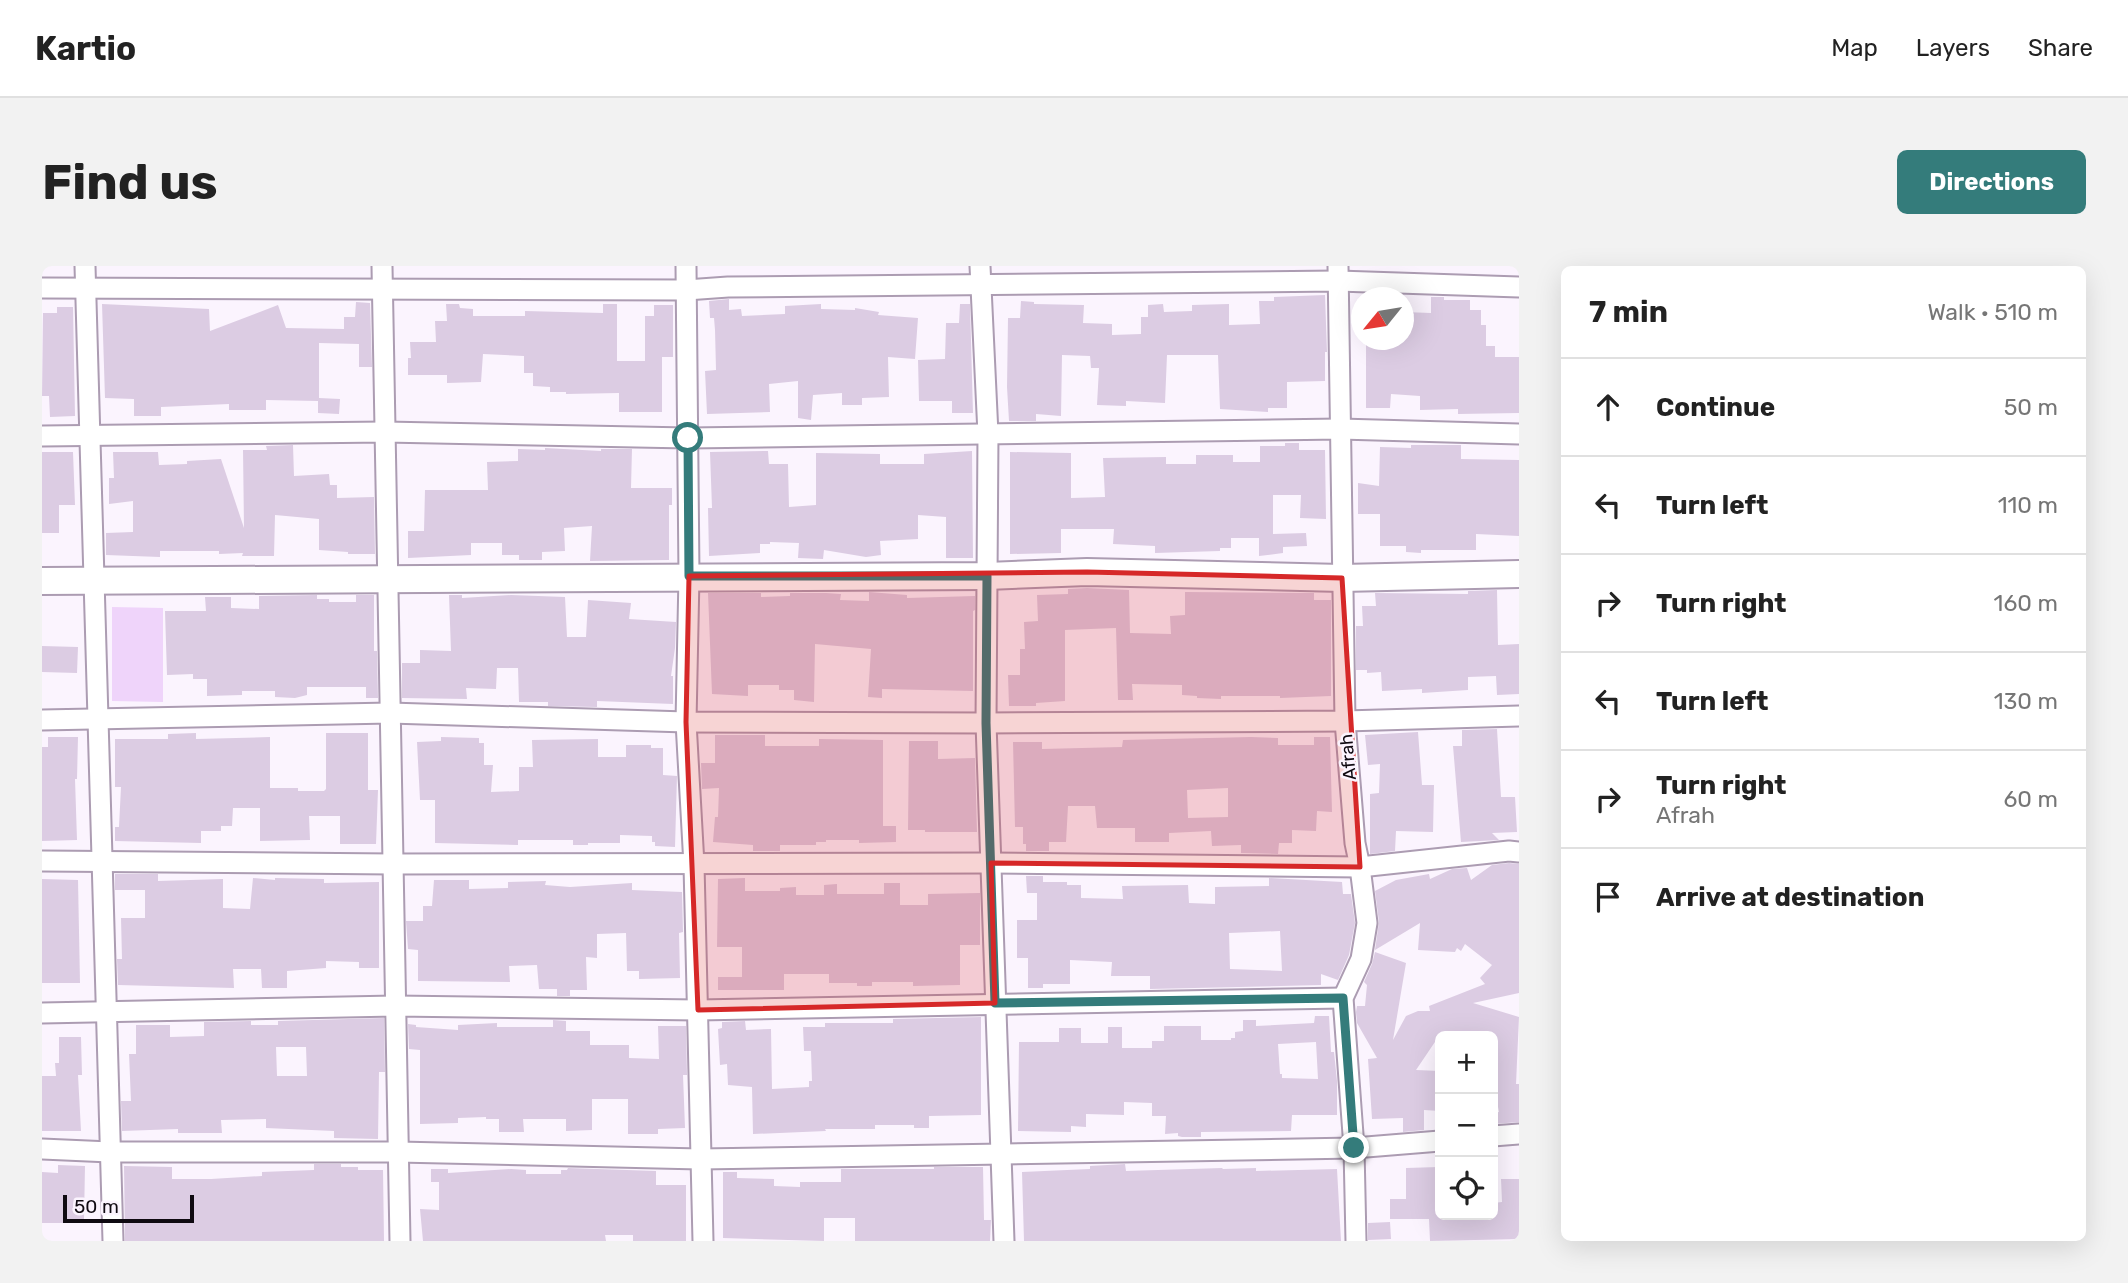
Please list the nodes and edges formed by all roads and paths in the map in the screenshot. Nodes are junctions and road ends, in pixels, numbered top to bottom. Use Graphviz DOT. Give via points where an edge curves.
graph roads {
  1 [pos="85,266"];
  2 [pos="382,266"];
  3 [pos="686,266"];
  4 [pos="1338,274"];
  5 [pos="980,276"];
  6 [pos="86,287"];
  7 [pos="1519,287"];
  8 [pos="42,288"];
  9 [pos="383,288"];
  10 [pos="686,290"];
  11 [pos="1340,429"];
  12 [pos="385,432"];
  13 [pos="988,433"];
  14 [pos="1519,433"];
  15 [pos="42,436"];
  16 [pos="90,436"];
  17 [pos="688,438"];
  18 [pos="1519,574"];
  19 [pos="689,576"];
  20 [pos="987,576"];
  21 [pos="1342,578"];
  22 [pos="388,579"];
  23 [pos="94,580"];
  24 [pos="42,581"];
  25 [pos="390,713"];
  26 [pos="1519,716"];
  27 [pos="98,719"];
  28 [pos="42,720"];
  29 [pos="1345,721"];
  30 [pos="686,722"];
  31 [pos="986,723"];
  32 [pos="1519,852"];
  33 [pos="102,860"];
  34 [pos="42,861"];
  35 [pos="991,863"];
  36 [pos="393,864"];
  37 [pos="694,865"];
  38 [pos="1360,867"];
  39 [pos="1343,998"];
  40 [pos="995,1003"];
  41 [pos="396,1006"];
  42 [pos="698,1010"];
  43 [pos="42,1013"];
  44 [pos="106,1013"];
  45 [pos="1519,1134"];
  46 [pos="1498,1136"];
  47 [pos="1435,1141"];
  48 [pos="1354,1148"];
  49 [pos="42,1149"];
  50 [pos="110,1152"];
  51 [pos="398,1152"];
  52 [pos="1001,1154"];
  53 [pos="700,1159"];
  54 [pos="113,1241"];
  55 [pos="400,1241"];
  56 [pos="703,1241"];
  57 [pos="1004,1241"];
  58 [pos="1356,1241"];
  1 -- 6 [label="street"];
  2 -- 9 [label="street"];
  3 -- 10 [label="street"];
  4 -- 5 [label="street"];
  4 -- 7 [label="street"];
  4 -- 11 [label="street, Afrah"];
  5 -- 10 [label="street"];
  5 -- 13 [label="street"];
  6 -- 8 [label="street"];
  6 -- 9 [label="street"];
  6 -- 16 [label="street"];
  9 -- 10 [label="street"];
  9 -- 12 [label="street"];
  10 -- 17 [label="street"];
  11 -- 13 [label="street"];
  11 -- 14 [label="street"];
  11 -- 21 [label="street, Afrah"];
  12 -- 16 [label="street"];
  12 -- 17 [label="street"];
  12 -- 22 [label="street"];
  13 -- 17 [label="street"];
  13 -- 20 [label="street"];
  15 -- 16 [label="street"];
  16 -- 23 [label="street"];
  17 -- 19 [label="street"];
  18 -- 21 [label="main road"];
  19 -- 20 [label="main road"];
  19 -- 22 [label="main road"];
  19 -- 30 [label="street"];
  20 -- 21 [label="main road" via="1087,572"];
  20 -- 31 [label="street"];
  21 -- 29 [label="street, Afrah"];
  22 -- 23 [label="main road"];
  22 -- 25 [label="street"];
  23 -- 24 [label="main road"];
  23 -- 27 [label="street"];
  25 -- 27 [label="street"];
  25 -- 30 [label="street"];
  25 -- 36 [label="street"];
  26 -- 29 [label="street"];
  27 -- 28 [label="street"];
  27 -- 33 [label="street"];
  29 -- 31 [label="street"];
  29 -- 38 [label="street, Afrah"];
  30 -- 31 [label="street"];
  30 -- 37 [label="street"];
  31 -- 35 [label="street"];
  32 -- 38 [label="street"];
  33 -- 34 [label="street"];
  33 -- 36 [label="street"];
  33 -- 44 [label="street"];
  35 -- 37 [label="street"];
  35 -- 38 [label="street"];
  35 -- 40 [label="street"];
  36 -- 37 [label="street"];
  36 -- 41 [label="street"];
  37 -- 42 [label="street"];
  38 -- 39 [label="street, Afrah" via="1365,942"];
  39 -- 40 [label="street"];
  39 -- 48 [label="street, Afrah"];
  40 -- 42 [label="street"];
  40 -- 52 [label="street"];
  41 -- 42 [label="street"];
  41 -- 44 [label="street"];
  41 -- 51 [label="street"];
  42 -- 53 [label="street"];
  43 -- 44 [label="street"];
  44 -- 50 [label="street"];
  45 -- 46 [label="street"];
  47 -- 48 [label="street"];
  48 -- 52 [label="street"];
  48 -- 58 [label="street, Afrah"];
  49 -- 50 [label="street"];
  50 -- 51 [label="street"];
  50 -- 54 [label="street"];
  51 -- 53 [label="street"];
  51 -- 55 [label="street"];
  52 -- 53 [label="street"];
  52 -- 57 [label="street"];
  53 -- 56 [label="street"];
}
